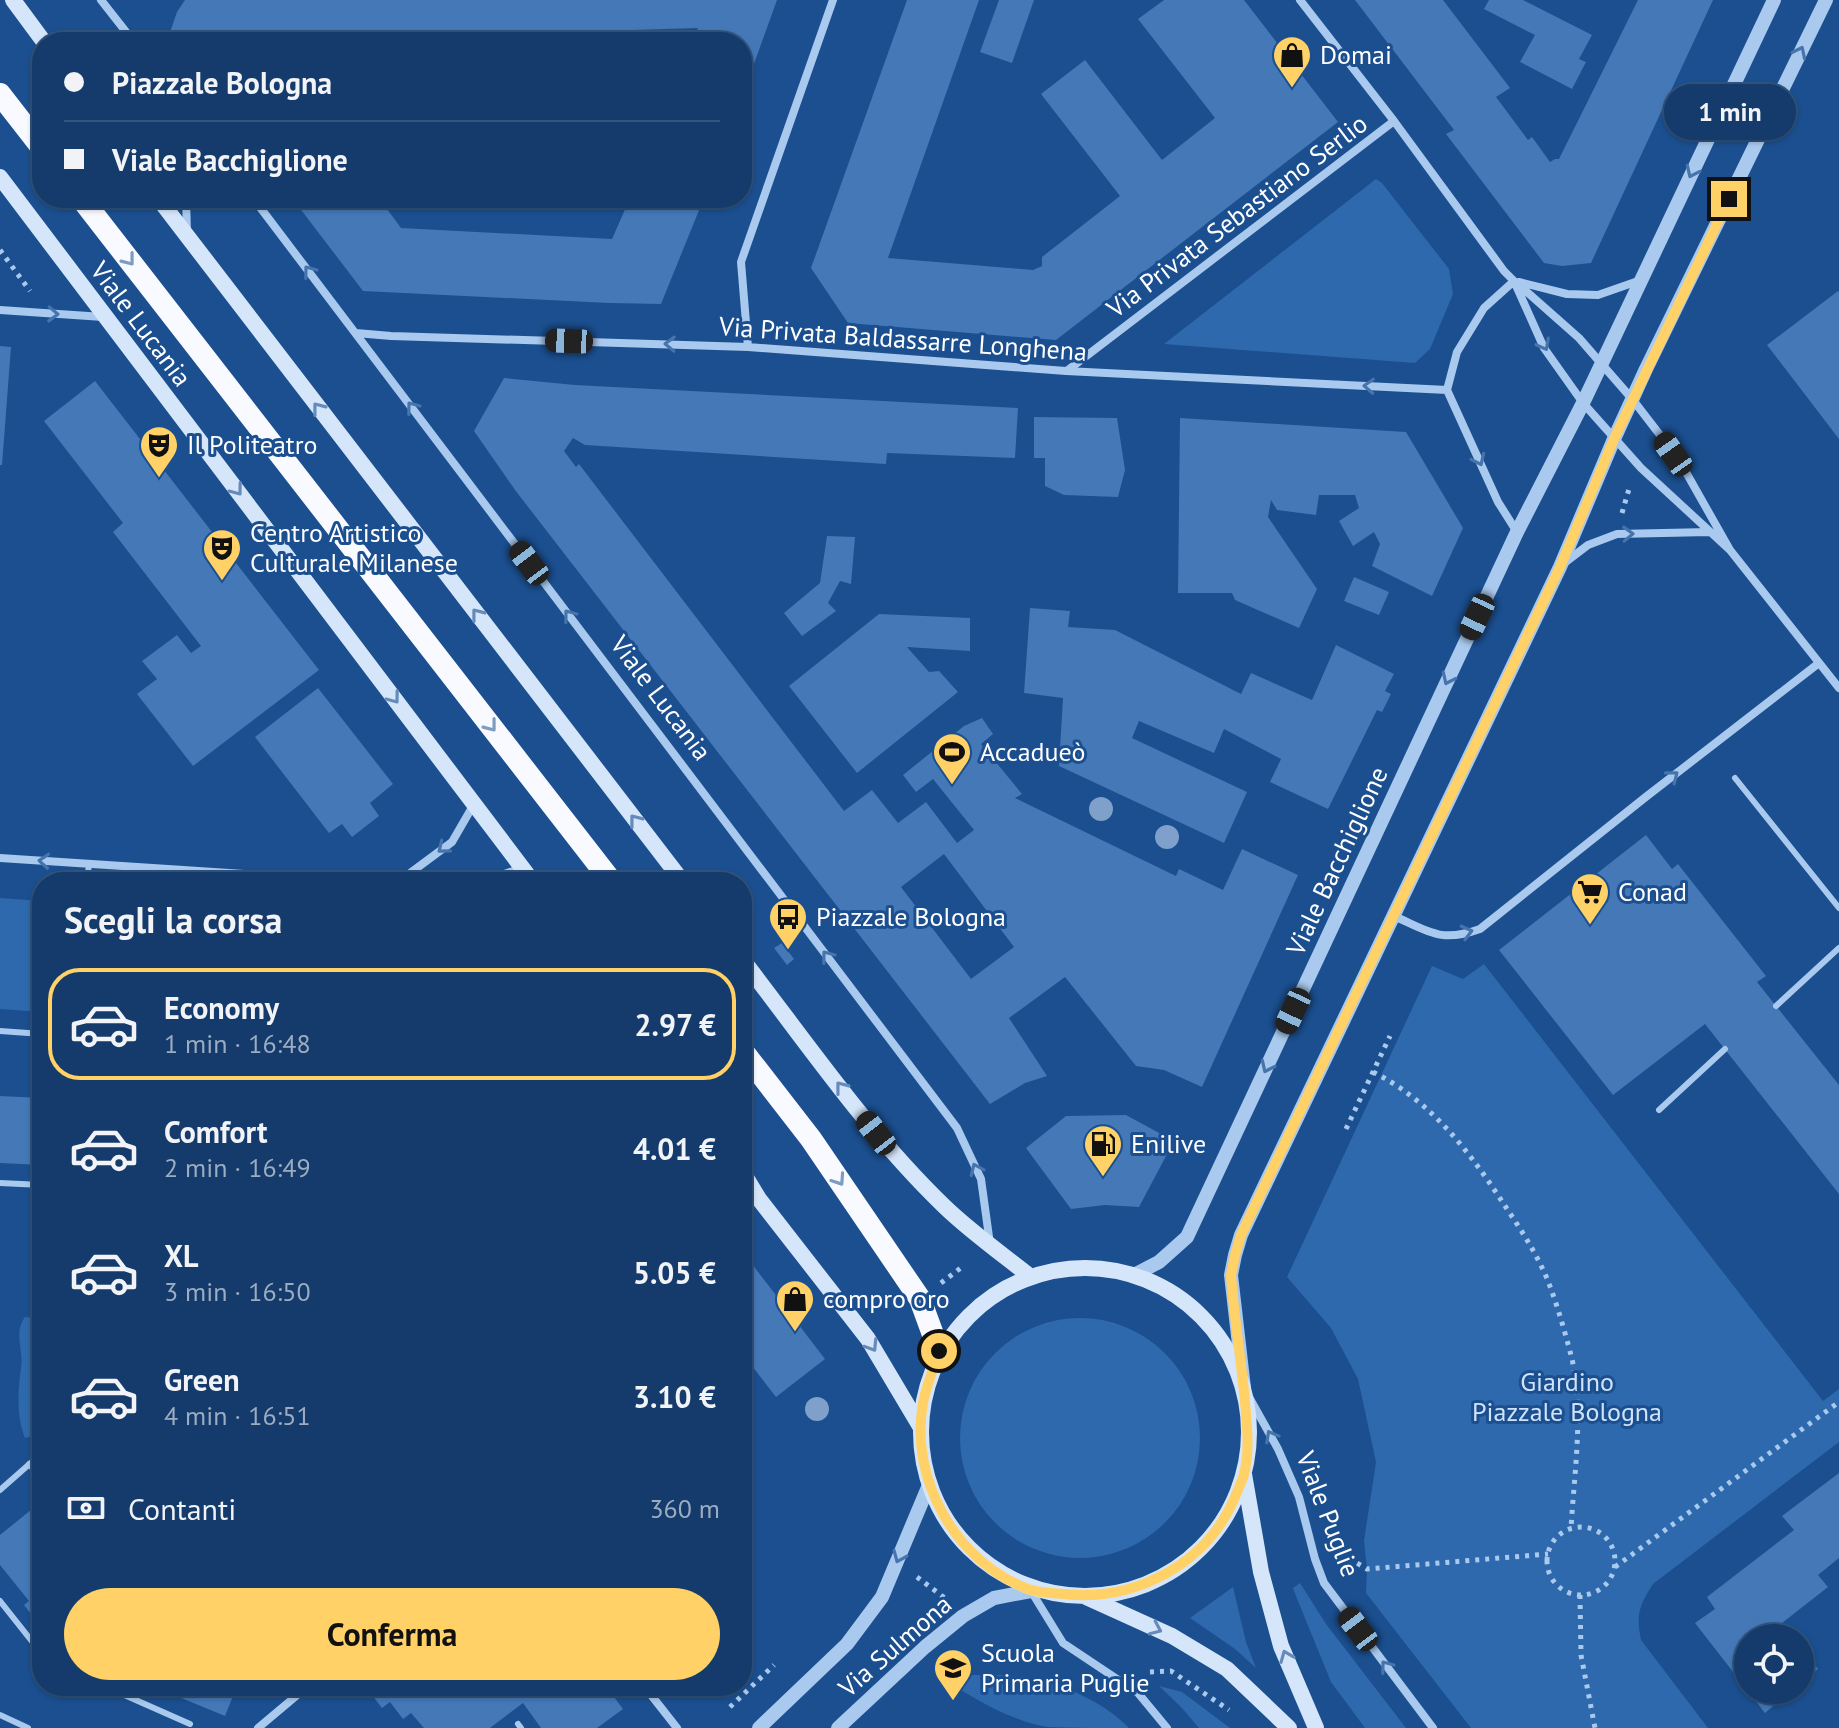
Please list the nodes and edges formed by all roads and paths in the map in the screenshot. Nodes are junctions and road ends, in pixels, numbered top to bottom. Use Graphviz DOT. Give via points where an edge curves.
graph roads {
  1 [pos="13,0"];
  2 [pos="101,0"];
  3 [pos="833,0"];
  4 [pos="1300,0"];
  5 [pos="1774,0"];
  6 [pos="1826,0"];
  7 [pos="37,32"];
  8 [pos="126,32"];
  9 [pos="0,94"];
  10 [pos="1394,121"];
  11 [pos="32,135"];
  12 [pos="0,177"];
  13 [pos="89,208"];
  14 [pos="165,208"];
  15 [pos="186,208"];
  16 [pos="261,208"];
  17 [pos="187,238"];
  18 [pos="0,250"];
  19 [pos="1641,280"];
  20 [pos="1514,281"];
  21 [pos="33,295"];
  22 [pos="0,310"];
  23 [pos="105,317"];
  24 [pos="356,333"];
  25 [pos="748,347"];
  26 [pos="1601,365"];
  27 [pos="1066,371"];
  28 [pos="1447,390"];
  29 [pos="1633,400"];
  30 [pos="1583,403"];
  31 [pos="1614,439"];
  32 [pos="1629,489"];
  33 [pos="1623,510"];
  34 [pos="1517,532"];
  35 [pos="1709,532"];
  36 [pos="1730,550"];
  37 [pos="1560,567"];
  38 [pos="1819,663"];
  39 [pos="1839,688"];
  40 [pos="1735,778"];
  41 [pos="474,803"];
  42 [pos="0,858"];
  43 [pos="89,864"];
  44 [pos="523,868"];
  45 [pos="88,872"];
  46 [pos="213,872"];
  47 [pos="412,872"];
  48 [pos="511,872"];
  49 [pos="526,872"];
  50 [pos="604,872"];
  51 [pos="675,872"];
  52 [pos="1839,908"];
  53 [pos="1394,916"];
  54 [pos="1839,948"];
  55 [pos="752,972"];
  56 [pos="1776,1006"];
  57 [pos="0,1031"];
  58 [pos="32,1033"];
  59 [pos="1390,1036"];
  60 [pos="1725,1049"];
  61 [pos="752,1063"];
  62 [pos="1373,1072"];
  63 [pos="1659,1110"];
  64 [pos="1346,1129"];
  65 [pos="0,1183"];
  66 [pos="32,1185"];
  67 [pos="752,1187"];
  68 [pos="990,1245"];
  69 [pos="962,1267"];
  70 [pos="1134,1275"];
  71 [pos="1031,1277"];
  72 [pos="941,1283"];
  73 [pos="939,1351"];
  74 [pos="1244,1388"];
  75 [pos="1839,1402"];
  76 [pos="921,1430"];
  77 [pos="32,1461"];
  78 [pos="29,1464"];
  79 [pos="32,1467"];
  80 [pos="1244,1474"];
  81 [pos="929,1485"];
  82 [pos="0,1490"];
  83 [pos="1571,1529"];
  84 [pos="1340,1553"];
  85 [pos="1548,1554"];
  86 [pos="1615,1567"];
  87 [pos="917,1577"];
  88 [pos="1031,1591"];
  89 [pos="943,1595"];
  90 [pos="1580,1595"];
  91 [pos="1085,1597"];
  92 [pos="0,1601"];
  93 [pos="32,1641"];
  94 [pos="774,1665"];
  95 [pos="1151,1669"];
  96 [pos="752,1686"];
  97 [pos="127,1696"];
  98 [pos="296,1696"];
  99 [pos="652,1696"];
  100 [pos="742,1696"];
  101 [pos="730,1707"];
  102 [pos="1233,1713"];
  103 [pos="0,1715"];
  104 [pos="190,1724"];
  105 [pos="28,1728"];
  106 [pos="258,1728"];
  107 [pos="677,1728"];
  108 [pos="759,1728"];
  109 [pos="838,1728"];
  110 [pos="1167,1728"];
  111 [pos="1289,1728"];
  112 [pos="1316,1728"];
  113 [pos="1433,1728"];
  114 [pos="1595,1728"];
  1 -- 7 [label="main road"];
  2 -- 8 [label="street"];
  3 -- 25 [label="street" via="741,262"];
  4 -- 10 [label="street, Via Privata Sebastiano Serlio"];
  5 -- 19 [label="street, Viale Bacchiglione, one-way"];
  29 -- 6 [label="street, one-way"];
  9 -- 11 [label="highway"];
  10 -- 20 [label="street, Via Privata Sebastiano Serlio"];
  10 -- 27 [label="street, Via Privata Sebastiano Serlio"];
  12 -- 23 [label="main road, Viale Lucania"];
  13 -- 50 [label="highway, one-way"];
  14 -- 17 [label="main road"];
  15 -- 17 [label="street"];
  24 -- 16 [label="street, Viale Lucania, one-way"];
  51 -- 17 [label="main road, one-way"];
  18 -- 21 [label="path"];
  19 -- 20 [label="street" via="1598,295 1567,294"];
  19 -- 26 [label="street, Viale Bacchiglione"];
  20 -- 26 [label="street" via="1579,338"];
  20 -- 28 [label="street" via="1484,308 1457,352"];
  20 -- 30 [label="street, Via Privata Sebastiano Serlio, one-way" via="1544,348"];
  22 -- 23 [label="street, one-way"];
  23 -- 41 [label="main road, Viale Lucania, one-way"];
  25 -- 24 [label="street, Via Privata Baldassarre Longhena, one-way"];
  68 -- 24 [label="street, Viale Lucania, one-way" via="981,1179 957,1128"];
  25 -- 27 [label="street, Via Privata Baldassarre Longhena"];
  26 -- 29 [label="street"];
  26 -- 30 [label="street, Viale Bacchiglione"];
  28 -- 27 [label="street, Via Privata Baldassarre Longhena, one-way"];
  28 -- 34 [label="street, one-way"];
  29 -- 31 [label="street"];
  29 -- 36 [label="street" via="1687,474"];
  30 -- 31 [label="street, Via Privata Sebastiano Serlio"];
  30 -- 34 [label="street, Viale Bacchiglione"];
  31 -- 35 [label="street, Via Privata Sebastiano Serlio"];
  31 -- 37 [label="street"];
  32 -- 33 [label="path"];
  34 -- 70 [label="street, Viale Bacchiglione, one-way" via="1187,1237 1159,1262"];
  35 -- 36 [label="street, Via Privata Sebastiano Serlio"];
  37 -- 35 [label="street, one-way" via="1588,545 1617,534"];
  36 -- 38 [label="street"];
  37 -- 53 [label="street"];
  38 -- 39 [label="street"];
  53 -- 38 [label="street, one-way" via="1438,935 1460,936 1480,929"];
  40 -- 52 [label="lane"];
  41 -- 44 [label="main road, Viale Lucania"];
  41 -- 47 [label="street, one-way" via="452,842"];
  43 -- 42 [label="street, one-way"];
  43 -- 45 [label="lane"];
  43 -- 46 [label="street"];
  44 -- 48 [label="street"];
  44 -- 49 [label="main road, Viale Lucania"];
  53 -- 74 [label="street" via="1241,1235 1231,1275"];
  54 -- 56 [label="lane"];
  68 -- 55 [label="main road, one-way" via="947,1209 876,1133"];
  57 -- 58 [label="lane"];
  59 -- 62 [label="path"];
  60 -- 63 [label="lane"];
  61 -- 73 [label="highway, one-way" via="920,1299"];
  62 -- 64 [label="path"];
  62 -- 83 [label="path" via="1418,1100 1480,1168 1525,1236 1551,1288 1572,1361 1578,1420"];
  65 -- 66 [label="lane"];
  67 -- 76 [label="main road, one-way" via="868,1339"];
  68 -- 71 [label="main road"];
  69 -- 72 [label="path"];
  70 -- 71 [label="main road" via="1100,1268"];
  70 -- 74 [label="main road" via="1162,1286 1209,1323"];
  71 -- 73 [label="main road" via="990,1299"];
  73 -- 76 [label="main road" via="923,1403"];
  74 -- 80 [label="main road"];
  113 -- 74 [label="street, Viale Puglie, one-way" via="1324,1583 1299,1497"];
  75 -- 86 [label="path"];
  76 -- 81 [label="main road"];
  77 -- 78 [label="lane"];
  78 -- 79 [label="lane"];
  78 -- 82 [label="lane"];
  80 -- 91 [label="main road" via="1228,1514 1190,1557 1167,1574 1127,1591"];
  112 -- 80 [label="main road, one-way" via="1281,1646"];
  81 -- 88 [label="main road" via="959,1539 1003,1578"];
  81 -- 108 [label="street, Via Sulmona, one-way" via="882,1597 847,1644"];
  83 -- 85 [label="path" via="1560,1534"];
  83 -- 86 [label="path" via="1594,1529 1604,1535"];
  84 -- 85 [label="path" via="1367,1569"];
  85 -- 90 [label="path" via="1547,1566 1558,1586"];
  86 -- 90 [label="path" via="1602,1588"];
  87 -- 89 [label="path"];
  88 -- 91 [label="main road"];
  88 -- 109 [label="street, Via Sulmona" via="994,1598 963,1616"];
  88 -- 110 [label="street" via="1063,1643 1138,1693"];
  90 -- 114 [label="path" via="1581,1655"];
  91 -- 111 [label="main road, one-way" via="1172,1636 1227,1669"];
  92 -- 93 [label="lane"];
  94 -- 96 [label="path"];
  95 -- 102 [label="path" via="1171,1671"];
  97 -- 104 [label="lane"];
  98 -- 106 [label="street"];
  99 -- 107 [label="street"];
  100 -- 101 [label="path"];
  103 -- 105 [label="lane"];
}
